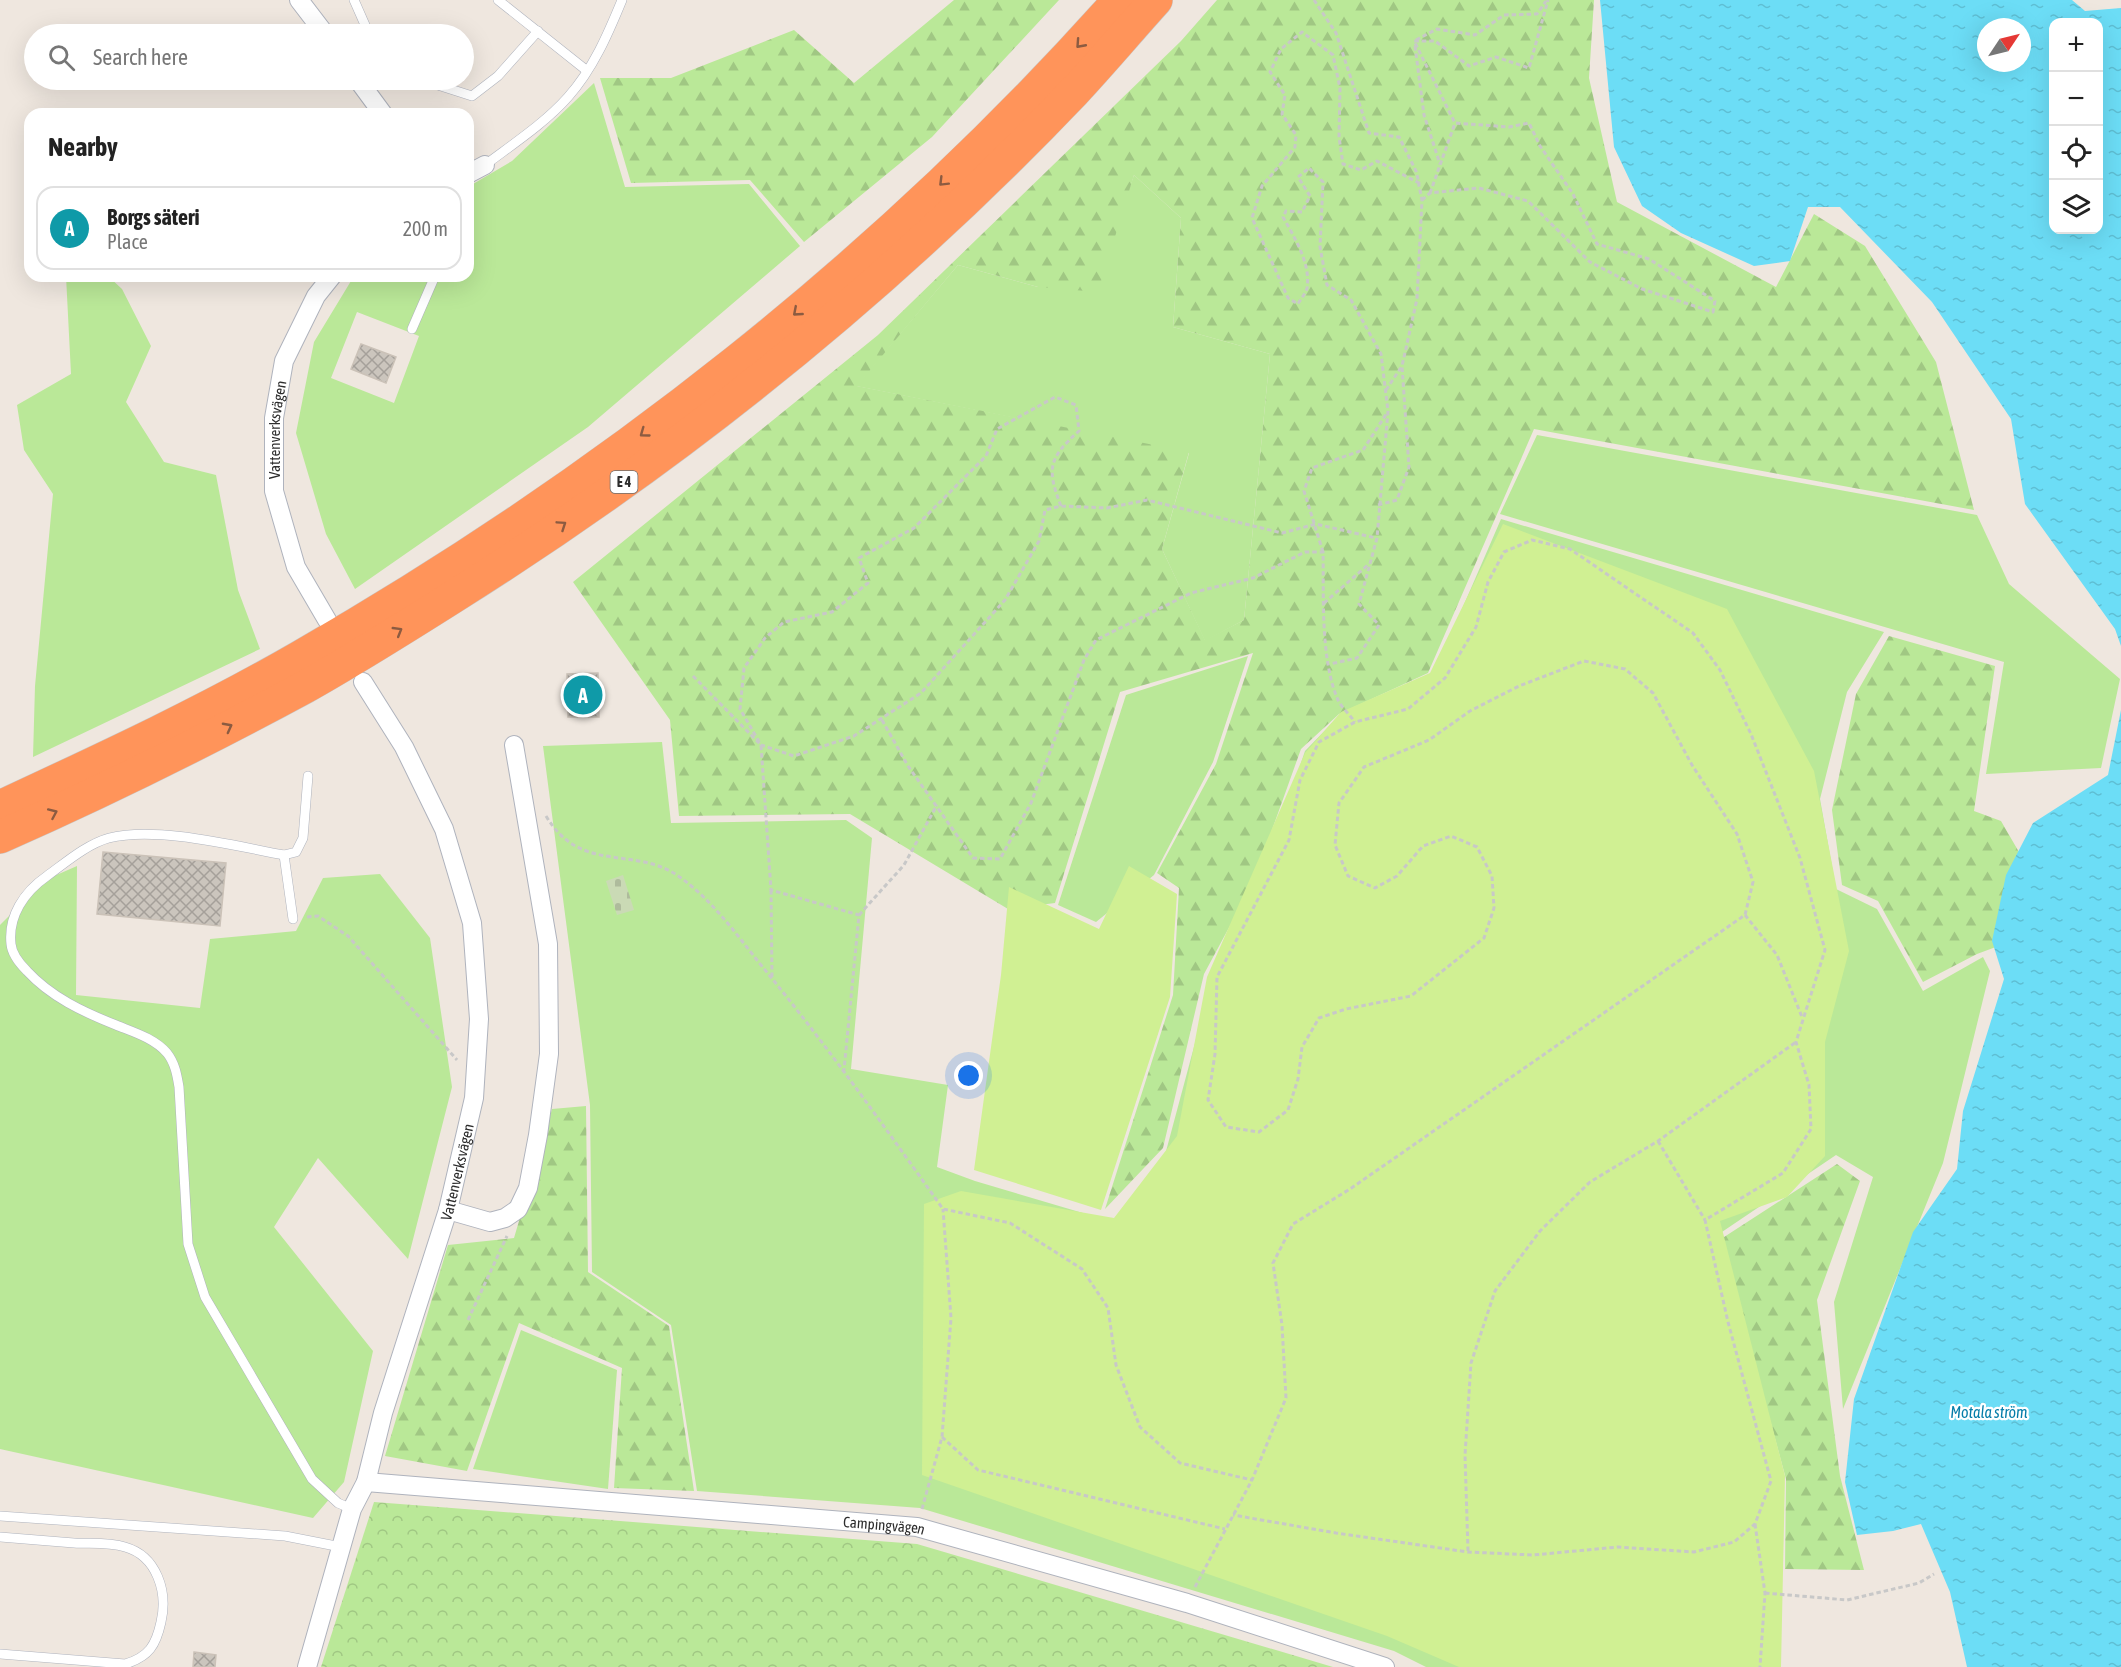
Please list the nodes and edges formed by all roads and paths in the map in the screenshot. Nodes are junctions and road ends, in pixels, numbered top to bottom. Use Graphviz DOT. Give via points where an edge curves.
graph roads {
  1 [pos="299,0"];
  2 [pos="354,0"];
  3 [pos="498,0"];
  4 [pos="622,0"];
  5 [pos="1119,0"];
  6 [pos="1156,0"];
  7 [pos="1314,0"];
  8 [pos="1547,0"];
  9 [pos="317,24"];
  10 [pos="365,24"];
  11 [pos="538,32"];
  12 [pos="1414,41"];
  13 [pos="586,70"];
  14 [pos="365,90"];
  15 [pos="453,90"];
  16 [pos="379,108"];
  17 [pos="1455,123"];
  18 [pos="1440,164"];
  19 [pos="485,165"];
  20 [pos="474,171"];
  21 [pos="1416,171"];
  22 [pos="1430,193"];
  23 [pos="1422,200"];
  24 [pos="327,282"];
  25 [pos="432,282"];
  26 [pos="412,329"];
  27 [pos="1402,366"];
  28 [pos="1385,392"];
  29 [pos="1388,411"];
  30 [pos="1061,506"];
  31 [pos="1378,506"];
  32 [pos="1316,524"];
  33 [pos="1377,538"];
  34 [pos="1323,552"];
  35 [pos="1370,563"];
  36 [pos="1324,604"];
  37 [pos="327,620"];
  38 [pos="1330,664"];
  39 [pos="693,676"];
  40 [pos="363,682"];
  41 [pos="882,720"];
  42 [pos="1355,722"];
  43 [pos="514,745"];
  44 [pos="761,746"];
  45 [pos="308,776"];
  46 [pos="524,804"];
  47 [pos="937,805"];
  48 [pos="0,807"];
  49 [pos="0,837"];
  50 [pos="284,855"];
  51 [pos="771,890"];
  52 [pos="859,915"];
  53 [pos="1745,915"];
  54 [pos="293,919"];
  55 [pos="772,978"];
  56 [pos="1802,1018"];
  57 [pos="1796,1042"];
  58 [pos="844,1072"];
  59 [pos="475,1080"];
  60 [pos="1658,1141"];
  61 [pos="518,1209"];
  62 [pos="943,1209"];
  63 [pos="448,1210"];
  64 [pos="1705,1220"];
  65 [pos="468,1320"];
  66 [pos="942,1437"];
  67 [pos="1252,1480"];
  68 [pos="366,1482"];
  69 [pos="352,1509"];
  70 [pos="1233,1515"];
  71 [pos="0,1516"];
  72 [pos="1755,1524"];
  73 [pos="917,1527"];
  74 [pos="1225,1529"];
  75 [pos="0,1537"];
  76 [pos="341,1546"];
  77 [pos="1468,1552"];
  78 [pos="1934,1574"];
  79 [pos="1765,1593"];
  80 [pos="1187,1603"];
  81 [pos="0,1654"];
  82 [pos="307,1667"];
  83 [pos="1385,1667"];
  84 [pos="1760,1667"];
  1 -- 9 [label="street"];
  2 -- 10 [label="lane"];
  3 -- 11 [label="lane"];
  4 -- 13 [label="lane" via="601,50"];
  5 -- 48 [label="highway, E 4, one-way" via="1054,74 927,199 786,321 572,485 487,543 297,659 142,741"];
  49 -- 6 [label="highway, E 4, one-way" via="151,768 307,686 502,566 662,454 804,342 944,221 1075,91"];
  7 -- 21 [label="path" via="1336,33 1369,133 1399,137"];
  8 -- 12 [label="path" via="1537,14 1504,15 1475,35 1437,29"];
  8 -- 12 [label="path" via="1529,68 1496,57 1469,66 1435,41"];
  11 -- 13 [label="lane"];
  11 -- 15 [label="lane" via="498,76 472,96"];
  12 -- 17 [label="path"];
  12 -- 18 [label="path" via="1424,115"];
  13 -- 19 [label="lane" via="569,97"];
  14 -- 16 [label="street"];
  17 -- 18 [label="path"];
  17 -- 22 [label="path" via="1509,127 1529,123 1573,194 1597,244 1649,259 1715,301 1713,312 1642,289 1590,262 1527,201 1479,189"];
  18 -- 22 [label="path"];
  19 -- 20 [label="street"];
  21 -- 23 [label="path"];
  21 -- 28 [label="path" via="1419,183 1377,161 1361,170 1343,164 1340,88 1333,55 1302,32 1281,50 1270,72 1285,95 1282,114 1296,135 1295,147 1262,186 1252,218 1288,298 1298,304 1307,288 1304,263 1299,244 1283,217 1286,211 1302,212 1310,196 1298,177 1309,168 1323,182 1320,247 1327,285 1352,300 1381,354"];
  22 -- 23 [label="path"];
  23 -- 27 [label="path" via="1417,299"];
  24 -- 37 [label="street, Vattenverksvägen" via="316,296 284,361 274,418 274,491 296,567"];
  25 -- 26 [label="lane"];
  27 -- 28 [label="path"];
  27 -- 31 [label="path" via="1409,468 1397,500"];
  28 -- 29 [label="path"];
  29 -- 31 [label="path"];
  29 -- 32 [label="path" via="1362,450 1312,468 1304,491"];
  30 -- 32 [label="path" via="1107,508 1147,500 1282,533"];
  30 -- 41 [label="path" via="1045,510 1039,542 1005,600 921,693"];
  30 -- 44 [label="path" via="1051,479 1058,450 1079,431 1076,405 1055,397 997,429 986,456 914,528 859,558 868,584 832,612 784,622 765,639 744,668 740,709"];
  31 -- 33 [label="path"];
  32 -- 33 [label="path"];
  32 -- 34 [label="path"];
  33 -- 35 [label="path"];
  34 -- 36 [label="path"];
  34 -- 47 [label="path" via="1305,552 1252,578 1191,593 1096,640 1084,660 1031,803 1000,858 974,858"];
  35 -- 36 [label="path"];
  35 -- 38 [label="path" via="1359,604 1378,625 1357,658"];
  36 -- 38 [label="path"];
  38 -- 42 [label="path" via="1338,700"];
  39 -- 44 [label="path"];
  40 -- 59 [label="street, Vattenverksvägen" via="404,747 444,829 472,923 479,1019"];
  41 -- 44 [label="path" via="854,736 794,756"];
  41 -- 47 [label="path" via="908,766"];
  42 -- 53 [label="path" via="1319,742 1300,780 1289,840 1217,977 1215,1054 1208,1100 1226,1126 1259,1132 1288,1110 1298,1079 1302,1047 1319,1018 1411,996 1484,938 1494,908 1492,876 1477,847 1451,836 1424,846 1397,876 1375,888 1348,876 1335,845 1339,803 1364,767 1429,740 1470,711 1519,686 1584,661 1625,669 1653,693 1692,765 1737,834 1753,882"];
  42 -- 56 [label="path" via="1408,709 1445,678 1476,627 1488,582 1504,552 1532,540 1570,549 1693,633 1720,670 1751,734 1800,858 1825,950"];
  43 -- 46 [label="street"];
  44 -- 51 [label="path"];
  45 -- 50 [label="lane" via="303,838 296,852"];
  46 -- 55 [label="path" via="540,806 568,843 601,856 645,862 679,876 708,900"];
  46 -- 61 [label="street" via="548,944 549,1054 528,1188"];
  47 -- 52 [label="path" via="904,865"];
  50 -- 54 [label="lane"];
  50 -- 69 [label="lane" via="147,833 107,838 38,882 17,906 11,926 11,947 40,986 62,1000 143,1035 167,1053 179,1087 188,1244 205,1297 312,1479 338,1503"];
  51 -- 52 [label="path"];
  51 -- 55 [label="path"];
  52 -- 58 [label="path"];
  53 -- 56 [label="path" via="1777,955"];
  53 -- 67 [label="path" via="1360,1183 1293,1224 1273,1263 1282,1325 1286,1398"];
  54 -- 59 [label="path" via="318,916 348,936"];
  55 -- 58 [label="path"];
  56 -- 57 [label="path"];
  57 -- 60 [label="path"];
  57 -- 64 [label="path" via="1809,1085 1810,1129 1784,1173"];
  58 -- 62 [label="path"];
  59 -- 63 [label="street, Vattenverksvägen"];
  60 -- 64 [label="path"];
  60 -- 77 [label="path" via="1590,1182 1540,1231 1495,1291 1471,1364 1465,1455"];
  61 -- 63 [label="street" via="490,1222"];
  61 -- 65 [label="path"];
  62 -- 66 [label="path" via="951,1318"];
  62 -- 67 [label="path" via="1010,1223 1082,1269 1108,1308 1116,1365 1140,1427 1180,1462"];
  63 -- 68 [label="street, Vattenverksvägen" via="383,1413"];
  64 -- 72 [label="path" via="1771,1481"];
  66 -- 73 [label="path"];
  66 -- 74 [label="path" via="978,1470"];
  67 -- 70 [label="path"];
  68 -- 69 [label="street, Vattenverksvägen"];
  68 -- 73 [label="street, Campingvägen"];
  69 -- 76 [label="street, Vattenverksvägen"];
  70 -- 74 [label="path"];
  70 -- 77 [label="path"];
  71 -- 76 [label="lane" via="285,1536"];
  72 -- 77 [label="path" via="1734,1542 1694,1552 1618,1547 1533,1555"];
  72 -- 79 [label="path"];
  73 -- 80 [label="street, Campingvägen"];
  74 -- 80 [label="path"];
  75 -- 81 [label="lane" via="124,1547 144,1556 161,1584 162,1618 150,1652 141,1660 125,1664"];
  76 -- 82 [label="street, Vattenverksvägen"];
  78 -- 79 [label="path" via="1919,1583 1847,1600"];
  79 -- 84 [label="path"];
  80 -- 83 [label="street, Campingvägen"];
}
